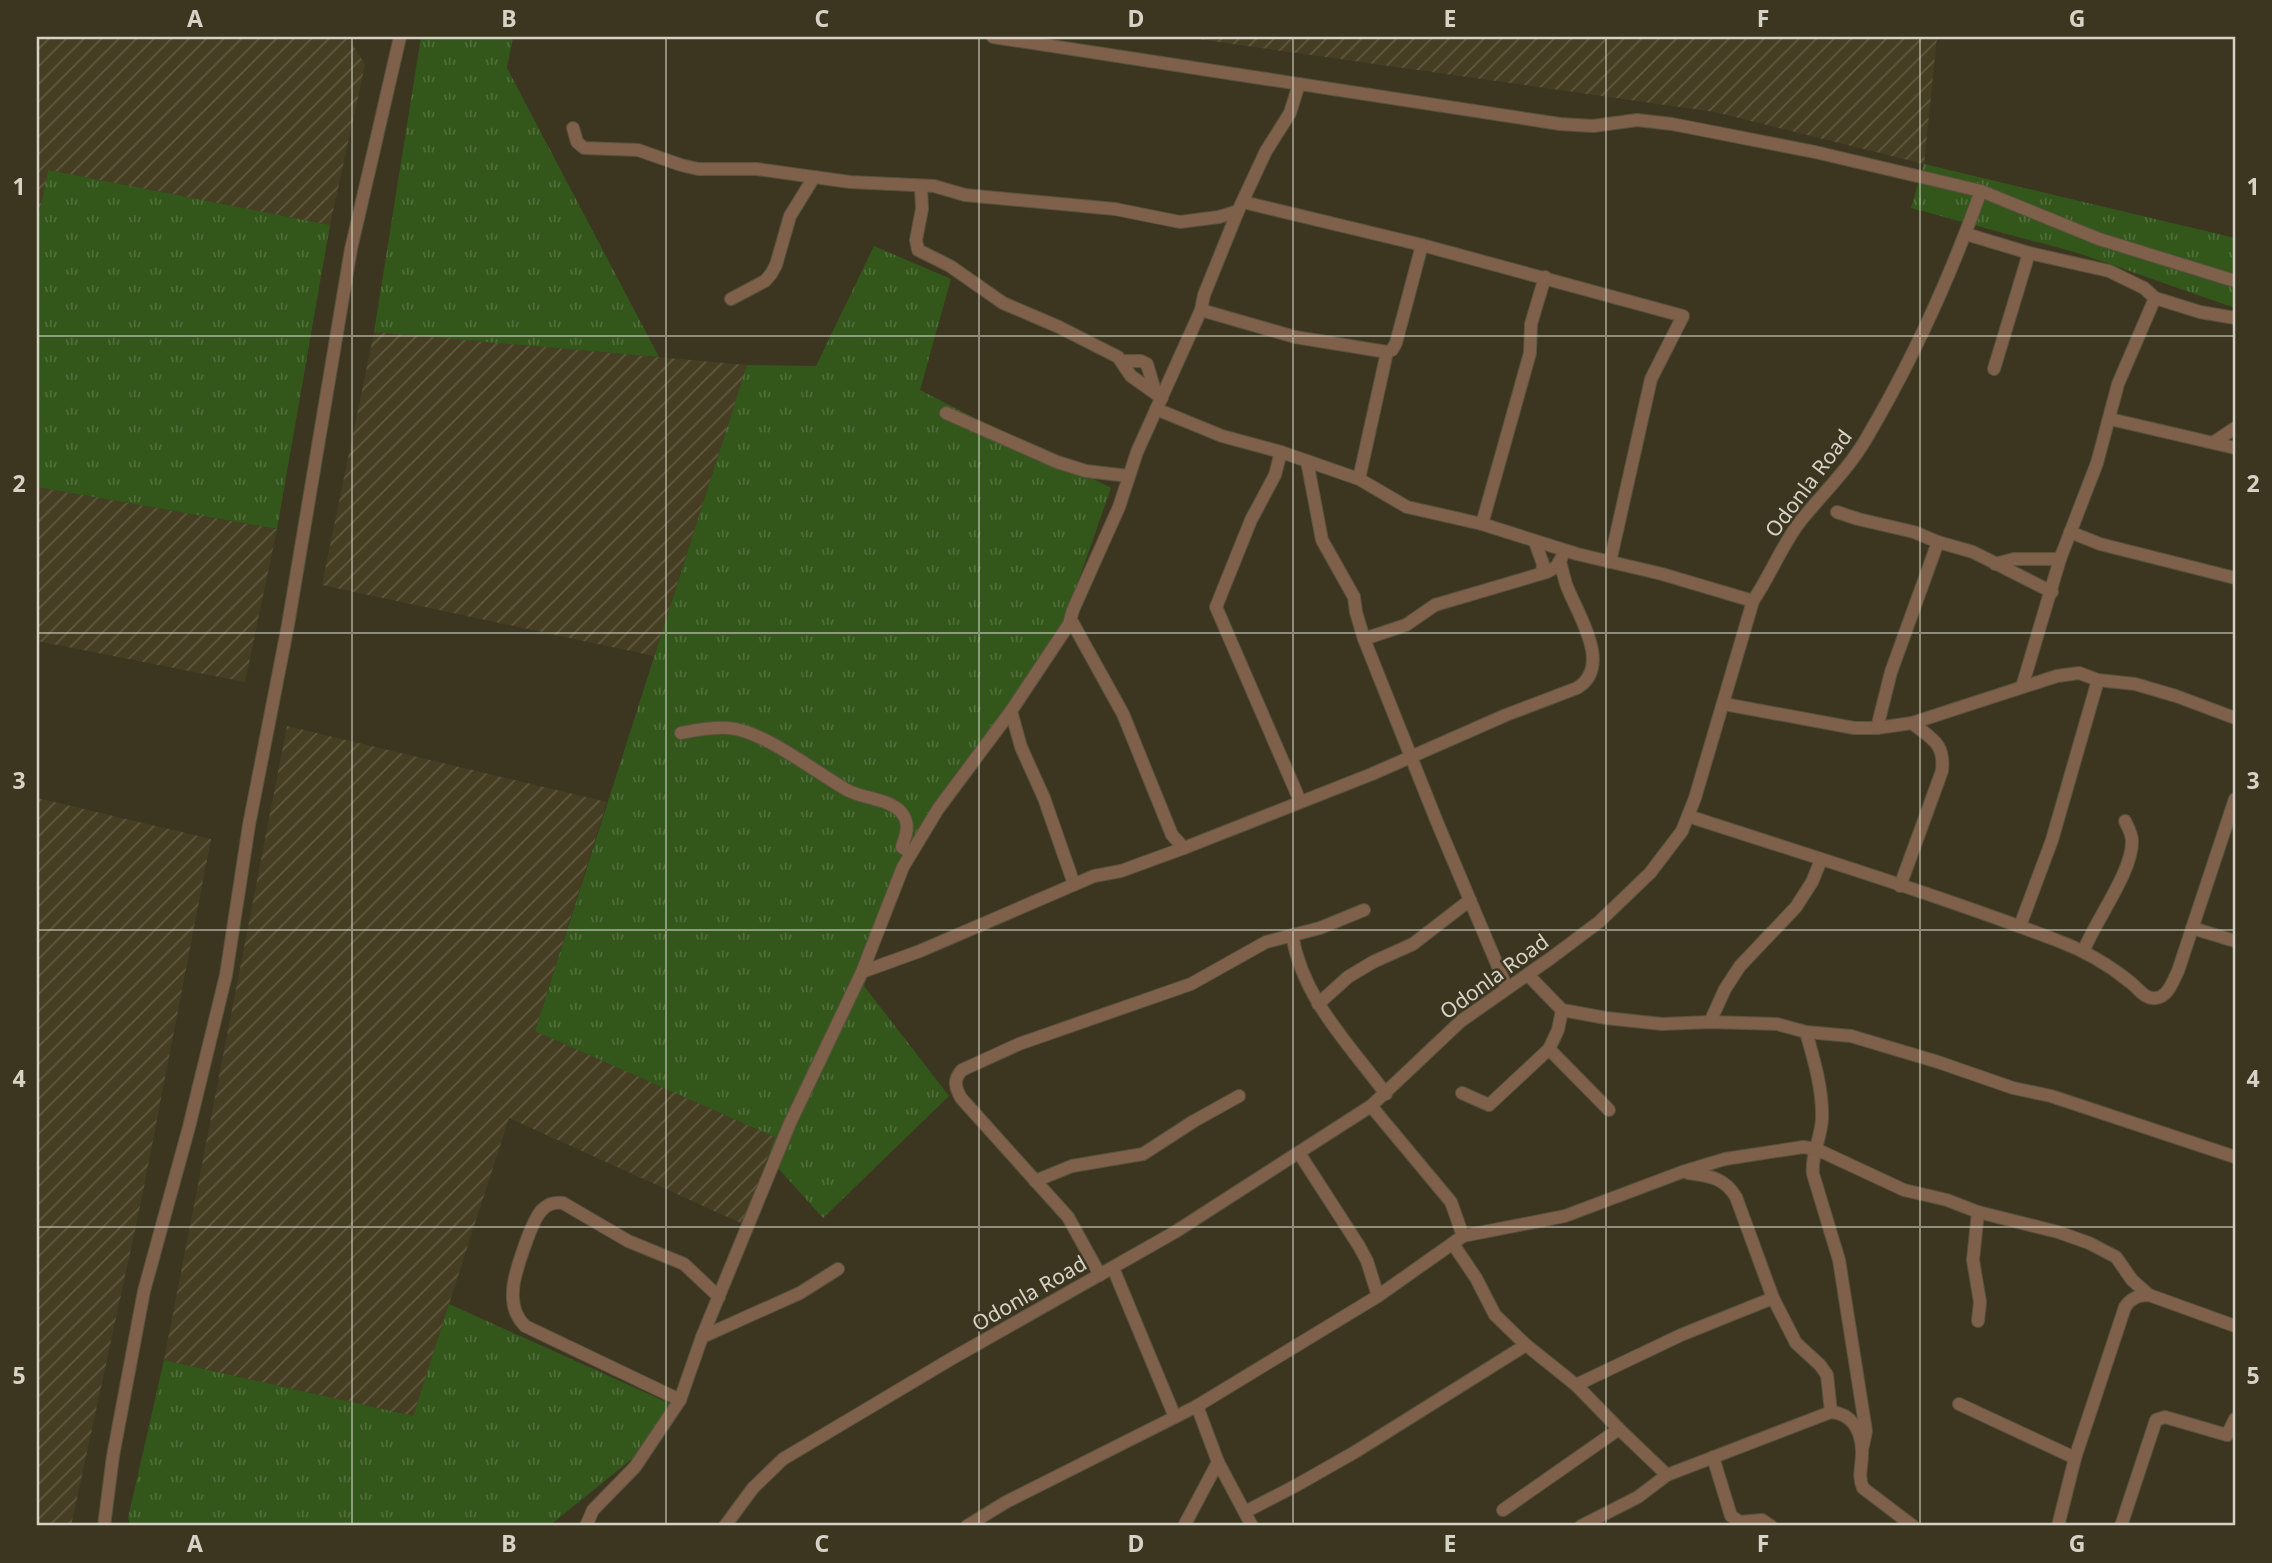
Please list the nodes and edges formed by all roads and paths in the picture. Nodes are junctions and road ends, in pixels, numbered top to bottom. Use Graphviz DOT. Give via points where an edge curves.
graph roads {
  1 [pos="400,37"];
  2 [pos="993,37"];
  3 [pos="1299,84"];
  4 [pos="573,128"];
  5 [pos="814,177"];
  6 [pos="921,186"];
  7 [pos="1981,191"];
  8 [pos="1241,207"];
  9 [pos="1219,217"];
  10 [pos="1229,232"];
  11 [pos="1966,234"];
  12 [pos="1422,245"];
  13 [pos="2029,253"];
  14 [pos="1545,277"];
  15 [pos="2235,281"];
  16 [pos="2155,298"];
  17 [pos="731,299"];
  18 [pos="1201,310"];
  19 [pos="2235,318"];
  20 [pos="1388,352"];
  21 [pos="1122,360"];
  22 [pos="1994,369"];
  23 [pos="1158,401"];
  24 [pos="946,413"];
  25 [pos="2110,419"];
  26 [pos="2235,428"];
  27 [pos="2214,442"];
  28 [pos="2235,448"];
  29 [pos="1281,452"];
  30 [pos="1307,461"];
  31 [pos="1128,476"];
  32 [pos="1359,479"];
  33 [pos="1837,512"];
  34 [pos="1482,524"];
  35 [pos="2070,532"];
  36 [pos="1535,542"];
  37 [pos="1938,542"];
  38 [pos="1562,556"];
  39 [pos="2060,559"];
  40 [pos="1610,562"];
  41 [pos="1995,564"];
  42 [pos="1544,572"];
  43 [pos="2235,578"];
  44 [pos="1566,585"];
  45 [pos="2052,592"];
  46 [pos="1754,601"];
  47 [pos="1071,620"];
  48 [pos="1364,639"];
  49 [pos="2098,680"];
  50 [pos="2022,687"];
  51 [pos="1724,704"];
  52 [pos="1011,710"];
  53 [pos="2235,718"];
  54 [pos="1912,723"];
  55 [pos="1877,728"];
  56 [pos="681,733"];
  57 [pos="1411,757"];
  58 [pos="2235,799"];
  59 [pos="1300,801"];
  60 [pos="1688,816"];
  61 [pos="2125,821"];
  62 [pos="1184,848"];
  63 [pos="911,853"];
  64 [pos="1821,860"];
  65 [pos="1074,884"];
  66 [pos="1900,886"];
  67 [pos="1470,900"];
  68 [pos="1364,910"];
  69 [pos="2020,926"];
  70 [pos="2192,928"];
  71 [pos="1292,934"];
  72 [pos="2235,941"];
  73 [pos="2084,950"];
  74 [pos="862,972"];
  75 [pos="1528,975"];
  76 [pos="1507,988"];
  77 [pos="1318,1004"];
  78 [pos="1562,1010"];
  79 [pos="1710,1022"];
  80 [pos="1806,1032"];
  81 [pos="1549,1049"];
  82 [pos="1462,1093"];
  83 [pos="1386,1094"];
  84 [pos="1239,1096"];
  85 [pos="1371,1106"];
  86 [pos="1609,1110"];
  87 [pos="1816,1149"];
  88 [pos="1299,1153"];
  89 [pos="2235,1157"];
  90 [pos="1682,1172"];
  91 [pos="1035,1181"];
  92 [pos="1978,1212"];
  93 [pos="1458,1240"];
  94 [pos="1113,1268"];
  95 [pos="838,1269"];
  96 [pos="1100,1275"];
  97 [pos="2132,1280"];
  98 [pos="2148,1295"];
  99 [pos="1378,1296"];
  100 [pos="719,1297"];
  101 [pos="1773,1298"];
  102 [pos="2130,1300"];
  103 [pos="1978,1321"];
  104 [pos="2235,1326"];
  105 [pos="702,1337"];
  106 [pos="1526,1345"];
  107 [pos="1576,1385"];
  108 [pos="680,1400"];
  109 [pos="1959,1404"];
  110 [pos="1196,1406"];
  111 [pos="1831,1412"];
  112 [pos="1175,1417"];
  113 [pos="2235,1419"];
  114 [pos="1619,1430"];
  115 [pos="1862,1450"];
  116 [pos="1713,1457"];
  117 [pos="2075,1458"];
  118 [pos="1218,1462"];
  119 [pos="1667,1475"];
  120 [pos="1503,1510"];
  121 [pos="1245,1512"];
  122 [pos="104,1526"];
  123 [pos="586,1526"];
  124 [pos="725,1526"];
  125 [pos="967,1526"];
  126 [pos="1184,1526"];
  127 [pos="1252,1526"];
  128 [pos="1581,1526"];
  129 [pos="1771,1526"];
  130 [pos="1913,1526"];
  131 [pos="2058,1526"];
  132 [pos="2121,1526"];
  1 -- 122 [label="street" via="351,249 226,975 144,1291"];
  2 -- 3 [label="street"];
  3 -- 7 [label="street" via="1581,126 1637,120 1672,124"];
  3 -- 8 [label="street" via="1290,113 1266,151"];
  4 -- 5 [label="street" via="584,148 638,150 698,169 757,169"];
  5 -- 6 [label="street"];
  5 -- 17 [label="street" via="790,216 771,274"];
  6 -- 9 [label="street" via="965,195 1115,209 1180,222"];
  6 -- 21 [label="street" via="918,250 1003,303"];
  7 -- 11 [label="street, Odonla Road"];
  7 -- 15 [label="street" via="2099,239"];
  8 -- 9 [label="street"];
  8 -- 10 [label="street"];
  8 -- 12 [label="street"];
  9 -- 10 [label="street"];
  10 -- 18 [label="street"];
  11 -- 13 [label="street"];
  11 -- 46 [label="street, Odonla Road" via="1866,441 1798,525"];
  12 -- 14 [label="street"];
  12 -- 20 [label="street" via="1396,343"];
  13 -- 16 [label="street" via="2109,271"];
  13 -- 22 [label="street"];
  14 -- 34 [label="street" via="1531,324 1530,353"];
  14 -- 40 [label="street" via="1683,316 1651,379"];
  16 -- 19 [label="street"];
  16 -- 25 [label="street" via="2118,384"];
  18 -- 20 [label="street" via="1295,337"];
  18 -- 23 [label="street"];
  20 -- 32 [label="street"];
  21 -- 23 [label="street" via="1130,376"];
  21 -- 23 [label="street" via="1147,364"];
  23 -- 29 [label="street" via="1222,436"];
  23 -- 31 [label="street"];
  24 -- 31 [label="street" via="1057,461 1086,471"];
  25 -- 27 [label="street"];
  25 -- 35 [label="street"];
  26 -- 27 [label="street"];
  27 -- 28 [label="street"];
  29 -- 30 [label="street"];
  29 -- 59 [label="street" via="1216,607"];
  30 -- 32 [label="street"];
  30 -- 48 [label="street" via="1322,540 1354,597"];
  31 -- 47 [label="street"];
  32 -- 34 [label="street" via="1407,507"];
  33 -- 37 [label="street"];
  34 -- 36 [label="street"];
  35 -- 39 [label="street"];
  35 -- 43 [label="street" via="2100,544"];
  36 -- 38 [label="street"];
  36 -- 42 [label="street"];
  37 -- 41 [label="street"];
  37 -- 55 [label="street" via="1891,672"];
  38 -- 40 [label="street"];
  38 -- 42 [label="street"];
  38 -- 44 [label="street"];
  39 -- 41 [label="street" via="2014,559"];
  39 -- 45 [label="street"];
  40 -- 46 [label="street"];
  41 -- 45 [label="street"];
  42 -- 44 [label="street"];
  42 -- 48 [label="street" via="1435,605 1406,625"];
  44 -- 57 [label="street" via="1592,650 1592,673 1586,683"];
  45 -- 50 [label="street"];
  46 -- 51 [label="street, Odonla Road"];
  47 -- 52 [label="street"];
  47 -- 62 [label="street" via="1123,714 1172,835"];
  48 -- 57 [label="street"];
  49 -- 50 [label="street" via="2069,673"];
  49 -- 53 [label="street" via="2135,684"];
  49 -- 69 [label="street" via="2052,840"];
  50 -- 54 [label="street"];
  51 -- 55 [label="street" via="1854,728"];
  51 -- 60 [label="street, Odonla Road"];
  52 -- 63 [label="street"];
  52 -- 65 [label="street"];
  54 -- 55 [label="street"];
  54 -- 66 [label="street" via="1937,743 1944,758"];
  56 -- 63 [label="street" via="730,728 757,735 847,790 899,810 908,830 902,847"];
  57 -- 59 [label="street"];
  57 -- 67 [label="street"];
  58 -- 70 [label="street"];
  59 -- 62 [label="street"];
  60 -- 64 [label="street"];
  60 -- 75 [label="street, Odonla Road" via="1650,873 1599,922"];
  61 -- 73 [label="street" via="2132,836 2131,851 2118,887"];
  62 -- 65 [label="street"];
  63 -- 74 [label="street"];
  64 -- 66 [label="street"];
  64 -- 79 [label="street" via="1796,907 1733,977"];
  65 -- 74 [label="street"];
  66 -- 69 [label="street"];
  67 -- 76 [label="street"];
  67 -- 77 [label="street" via="1413,944 1348,977"];
  68 -- 71 [label="street"];
  69 -- 73 [label="street"];
  70 -- 72 [label="street"];
  70 -- 73 [label="street" via="2178,971 2159,998 2146,997"];
  71 -- 77 [label="street" via="1300,968"];
  71 -- 91 [label="street" via="1266,942 1191,984 1019,1044 962,1070 956,1077 961,1098"];
  74 -- 100 [label="street" via="790,1123"];
  75 -- 76 [label="street, Odonla Road"];
  75 -- 78 [label="street"];
  76 -- 83 [label="street, Odonla Road" via="1461,1021"];
  77 -- 83 [label="street"];
  78 -- 79 [label="street" via="1662,1024"];
  78 -- 81 [label="street"];
  79 -- 80 [label="street" via="1777,1024"];
  80 -- 87 [label="street" via="1821,1101"];
  80 -- 89 [label="street" via="1876,1043"];
  81 -- 82 [label="street" via="1489,1105"];
  81 -- 86 [label="street"];
  83 -- 85 [label="street, Odonla Road"];
  84 -- 91 [label="street" via="1143,1154 1072,1166"];
  85 -- 88 [label="street, Odonla Road"];
  85 -- 93 [label="street" via="1451,1202"];
  87 -- 90 [label="street" via="1725,1158"];
  87 -- 92 [label="street" via="1884,1183"];
  87 -- 115 [label="street" via="1813,1174 1839,1260 1866,1431"];
  88 -- 94 [label="street, Odonla Road"];
  88 -- 99 [label="street" via="1359,1246"];
  90 -- 93 [label="street" via="1565,1216"];
  90 -- 101 [label="street" via="1719,1178 1730,1186"];
  91 -- 96 [label="street" via="1068,1217"];
  92 -- 97 [label="street" via="2089,1242 2116,1257"];
  92 -- 103 [label="street" via="1973,1260"];
  93 -- 99 [label="street"];
  93 -- 106 [label="street" via="1491,1312"];
  94 -- 96 [label="street, Odonla Road"];
  94 -- 112 [label="street"];
  95 -- 105 [label="street" via="800,1293"];
  96 -- 124 [label="street, Odonla Road" via="783,1459 753,1488"];
  97 -- 98 [label="street"];
  97 -- 102 [label="street"];
  98 -- 102 [label="street"];
  98 -- 104 [label="street"];
  99 -- 110 [label="street"];
  100 -- 105 [label="street"];
  100 -- 108 [label="street" via="684,1264 628,1241 563,1203 551,1203 542,1210 527,1241 513,1290 515,1311 525,1326"];
  101 -- 107 [label="street"];
  101 -- 111 [label="street" via="1796,1343 1827,1376"];
  102 -- 117 [label="street"];
  105 -- 108 [label="street"];
  106 -- 107 [label="street"];
  106 -- 121 [label="street" via="1355,1452"];
  107 -- 114 [label="street"];
  108 -- 123 [label="street" via="635,1467 593,1510"];
  109 -- 117 [label="street"];
  110 -- 112 [label="street"];
  110 -- 118 [label="street"];
  111 -- 115 [label="street" via="1844,1413 1852,1420"];
  111 -- 116 [label="street"];
  112 -- 125 [label="street"];
  113 -- 132 [label="street" via="2227,1435 2165,1417 2156,1420"];
  114 -- 119 [label="street"];
  114 -- 120 [label="street"];
  115 -- 130 [label="street" via="1863,1488"];
  116 -- 119 [label="street"];
  116 -- 129 [label="street" via="1731,1516 1740,1521 1762,1520"];
  117 -- 131 [label="street"];
  118 -- 121 [label="street"];
  118 -- 126 [label="street"];
  119 -- 128 [label="street" via="1639,1497"];
  121 -- 127 [label="street"];
}
